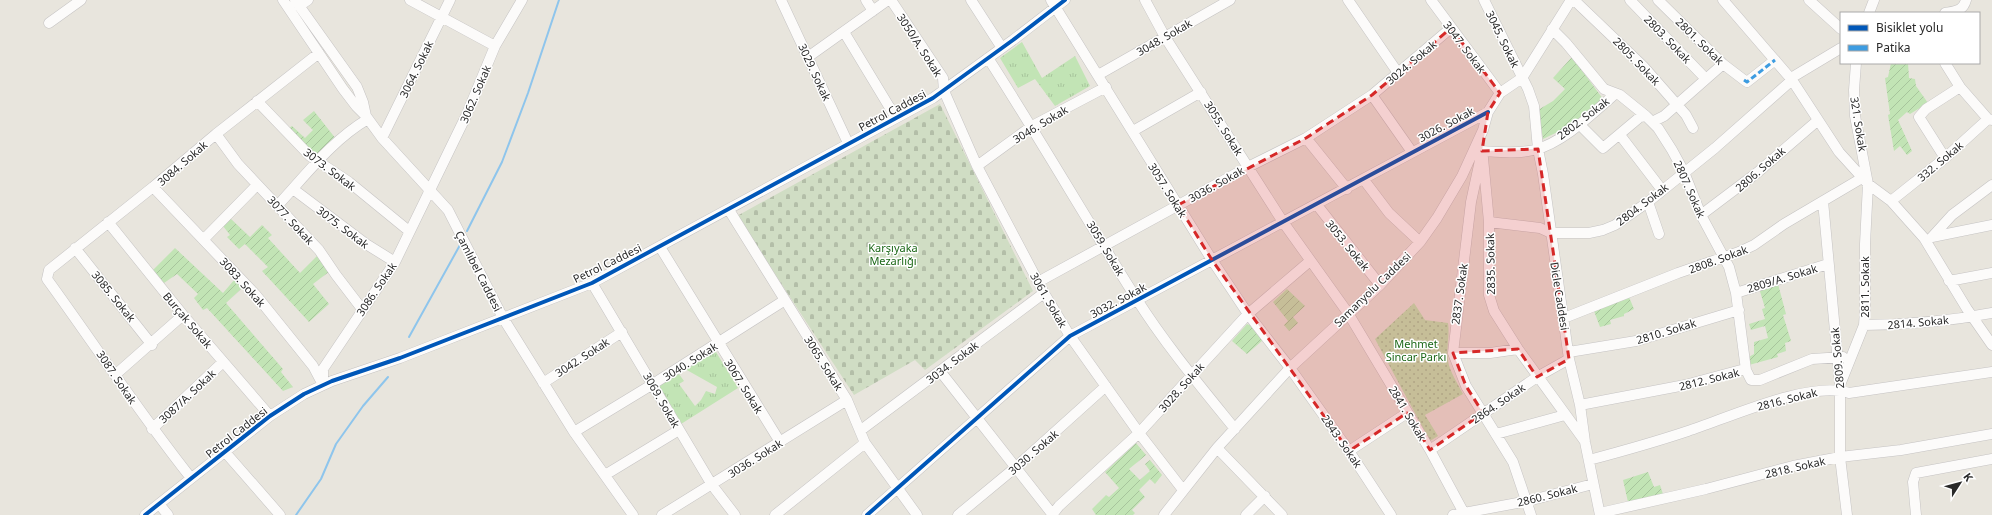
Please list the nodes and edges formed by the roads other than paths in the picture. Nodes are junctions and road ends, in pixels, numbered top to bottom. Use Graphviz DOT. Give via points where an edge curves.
graph roads {
  1 [pos="81,0"];
  2 [pos="283,0"];
  3 [pos="308,0"];
  4 [pos="410,0"];
  5 [pos="450,0"];
  6 [pos="522,0"];
  7 [pos="781,0"];
  8 [pos="866,0"];
  9 [pos="889,0"];
  10 [pos="971,0"];
  11 [pos="1065,0"];
  12 [pos="1145,0"];
  13 [pos="1230,0"];
  14 [pos="1348,0"];
  15 [pos="1431,0"];
  16 [pos="1484,0"];
  17 [pos="1571,0"];
  18 [pos="1574,0"];
  19 [pos="1630,0"];
  20 [pos="1658,0"];
  21 [pos="1723,0"];
  22 [pos="1809,0"];
  23 [pos="1874,0"];
  24 [pos="1966,0"];
  25 [pos="297,3"];
  26 [pos="1053,3"];
  27 [pos="874,11"];
  28 [pos="1869,12"];
  29 [pos="1952,12"];
  30 [pos="442,18"];
  31 [pos="49,23"];
  32 [pos="1451,28"];
  33 [pos="1840,28"];
  34 [pos="1552,29"];
  35 [pos="844,32"];
  36 [pos="1165,37"];
  37 [pos="495,46"];
  38 [pos="1002,48"];
  39 [pos="1840,49"];
  40 [pos="319,53"];
  41 [pos="808,56"];
  42 [pos="988,58"];
  43 [pos="1775,60"];
  44 [pos="1723,64"];
  45 [pos="1856,64"];
  46 [pos="1946,64"];
  47 [pos="1398,73"];
  48 [pos="1098,75"];
  49 [pos="1522,78"];
  50 [pos="1706,79"];
  51 [pos="1791,79"];
  52 [pos="1106,87"];
  53 [pos="1960,87"];
  54 [pos="944,91"];
  55 [pos="1201,92"];
  56 [pos="1500,93"];
  57 [pos="1615,94"];
  58 [pos="1372,95"];
  59 [pos="257,101"];
  60 [pos="1677,105"];
  61 [pos="1488,112"];
  62 [pos="367,118"];
  63 [pos="896,118"];
  64 [pos="1649,119"];
  65 [pos="1990,120"];
  66 [pos="1817,121"];
  67 [pos="1579,124"];
  68 [pos="1032,126"];
  69 [pos="1693,128"];
  70 [pos="1483,130"];
  71 [pos="1133,131"];
  72 [pos="216,134"];
  73 [pos="1620,135"];
  74 [pos="382,138"];
  75 [pos="1306,138"];
  76 [pos="848,144"];
  77 [pos="1538,149"];
  78 [pos="1482,151"];
  79 [pos="1412,152"];
  80 [pos="1945,158"];
  81 [pos="317,161"];
  82 [pos="977,166"];
  83 [pos="1248,167"];
  84 [pos="1684,172"];
  85 [pos="1364,180"];
  86 [pos="1865,181"];
  87 [pos="257,185"];
  88 [pos="1992,185"];
  89 [pos="153,187"];
  90 [pos="293,189"];
  91 [pos="1347,189"];
  92 [pos="430,190"];
  93 [pos="1662,190"];
  94 [pos="1892,200"];
  95 [pos="1823,201"];
  96 [pos="1648,202"];
  97 [pos="278,205"];
  98 [pos="1178,205"];
  99 [pos="1317,205"];
  100 [pos="729,210"];
  101 [pos="1701,215"];
  102 [pos="108,222"];
  103 [pos="1283,222"];
  104 [pos="1489,222"];
  105 [pos="1992,225"];
  106 [pos="409,231"];
  107 [pos="1551,232"];
  108 [pos="1659,234"];
  109 [pos="1928,238"];
  110 [pos="204,239"];
  111 [pos="1420,242"];
  112 [pos="1105,246"];
  113 [pos="660,247"];
  114 [pos="75,248"];
  115 [pos="1723,258"];
  116 [pos="1212,260"];
  117 [pos="1310,261"];
  118 [pos="395,262"];
  119 [pos="1828,264"];
  120 [pos="1992,273"];
  121 [pos="46,275"];
  122 [pos="1949,281"];
  123 [pos="1038,282"];
  124 [pos="592,283"];
  125 [pos="1380,284"];
  126 [pos="1044,293"];
  127 [pos="1736,293"];
  128 [pos="785,300"];
  129 [pos="1137,300"];
  130 [pos="362,309"];
  131 [pos="1739,310"];
  132 [pos="1348,313"];
  133 [pos="1992,313"];
  134 [pos="1248,314"];
  135 [pos="183,316"];
  136 [pos="1972,317"];
  137 [pos="503,318"];
  138 [pos="1564,318"];
  139 [pos="1864,325"];
  140 [pos="622,332"];
  141 [pos="1070,336"];
  142 [pos="718,343"];
  143 [pos="152,345"];
  144 [pos="1992,345"];
  145 [pos="1518,349"];
  146 [pos="1453,353"];
  147 [pos="1569,355"];
  148 [pos="1853,355"];
  149 [pos="1838,358"];
  150 [pos="223,362"];
  151 [pos="1290,368"];
  152 [pos="1746,370"];
  153 [pos="940,371"];
  154 [pos="1992,372"];
  155 [pos="116,375"];
  156 [pos="1192,376"];
  157 [pos="1537,377"];
  158 [pos="543,383"];
  159 [pos="653,384"];
  160 [pos="323,385"];
  161 [pos="1106,386"];
  162 [pos="1840,388"];
  163 [pos="848,400"];
  164 [pos="1580,405"];
  165 [pos="1407,413"];
  166 [pos="1483,413"];
  167 [pos="1565,415"];
  168 [pos="270,416"];
  169 [pos="975,418"];
  170 [pos="152,429"];
  171 [pos="1235,429"];
  172 [pos="679,430"];
  173 [pos="861,430"];
  174 [pos="574,432"];
  175 [pos="1139,433"];
  176 [pos="1496,434"];
  177 [pos="1992,434"];
  178 [pos="780,442"];
  179 [pos="1585,442"];
  180 [pos="865,444"];
  181 [pos="1217,448"];
  182 [pos="1349,450"];
  183 [pos="1430,450"];
  184 [pos="226,452"];
  185 [pos="1840,457"];
  186 [pos="1992,459"];
  187 [pos="1589,460"];
  188 [pos="1016,466"];
  189 [pos="605,475"];
  190 [pos="191,478"];
  191 [pos="1593,484"];
  192 [pos="712,485"];
  193 [pos="898,489"];
  194 [pos="1183,490"];
  195 [pos="1265,496"];
  196 [pos="1528,501"];
  197 [pos="159,504"];
  198 [pos="1169,513"];
  199 [pos="1464,514"];
  200 [pos="1600,514"];
  201 [pos="145,515"];
  202 [pos="168,515"];
  203 [pos="280,515"];
  204 [pos="633,515"];
  205 [pos="662,515"];
  206 [pos="735,515"];
  207 [pos="775,515"];
  208 [pos="867,515"];
  209 [pos="917,515"];
  210 [pos="958,515"];
  211 [pos="1053,515"];
  212 [pos="1246,515"];
  213 [pos="1282,515"];
  214 [pos="1391,515"];
  215 [pos="1453,515"];
  216 [pos="1531,515"];
  217 [pos="1847,515"];
  218 [pos="1916,515"];
  1 -- 31 [label="street"];
  2 -- 40 [label="street, Çamlıbel Caddesi"];
  3 -- 25 [label="street"];
  4 -- 30 [label="street"];
  5 -- 30 [label="street, 3064. Sokak"];
  6 -- 37 [label="street, 3062. Sokak"];
  7 -- 41 [label="street, 3029. Sokak"];
  8 -- 27 [label="street"];
  9 -- 27 [label="street"];
  9 -- 54 [label="street, 3050/A. Sokak" via="943,78"];
  10 -- 38 [label="street"];
  11 -- 26 [label="street, Petrol Caddesi"];
  12 -- 36 [label="street, 3055. Sokak"];
  13 -- 36 [label="street, 3048. Sokak"];
  14 -- 47 [label="street"];
  15 -- 32 [label="street, 3047. Sokak"];
  16 -- 49 [label="street, 3045. Sokak"];
  17 -- 34 [label="street, Samanyolu Caddesi"];
  18 -- 60 [label="street, 2805. Sokak" via="1643,66"];
  19 -- 50 [label="street, 2803. Sokak"];
  20 -- 44 [label="street, 2801. Sokak"];
  21 -- 43 [label="street"];
  22 -- 33 [label="street"];
  23 -- 28 [label="street"];
  24 -- 29 [label="street" via="1958,11"];
  25 -- 62 [label="street, Çamlıbel Caddesi" via="357,87"];
  26 -- 38 [label="street, Petrol Caddesi"];
  26 -- 48 [label="street, 3057. Sokak"];
  27 -- 35 [label="street"];
  30 -- 37 [label="street"];
  30 -- 74 [label="street, 3064. Sokak"];
  32 -- 47 [label="street, 3024. Sokak"];
  32 -- 56 [label="street, 3047. Sokak"];
  34 -- 49 [label="street, Samanyolu Caddesi"];
  34 -- 57 [label="street, 2807. Sokak" via="1604,89"];
  35 -- 41 [label="street"];
  35 -- 63 [label="street"];
  36 -- 48 [label="street, 3048. Sokak"];
  36 -- 55 [label="street, 3055. Sokak"];
  37 -- 92 [label="street, 3062. Sokak" via="466,116"];
  38 -- 42 [label="street, Petrol Caddesi"];
  39 -- 51 [label="street, 2804. Sokak"];
  40 -- 59 [label="street, 3084. Sokak"];
  40 -- 62 [label="street, Çamlıbel Caddesi"];
  41 -- 76 [label="street, 3029. Sokak"];
  42 -- 54 [label="street, Petrol Caddesi"];
  42 -- 68 [label="street, 3059. Sokak"];
  43 -- 44 [label="street, 2801. Sokak" via="1747,82"];
  43 -- 51 [label="street"];
  44 -- 50 [label="street"];
  45 -- 86 [label="street, 321. Sokak" via="1855,116"];
  46 -- 53 [label="street"];
  47 -- 58 [label="street, 3024. Sokak"];
  48 -- 52 [label="street, 3057. Sokak"];
  49 -- 56 [label="street, Samanyolu Caddesi"];
  49 -- 77 [label="street, Dicle Caddesi" via="1534,106"];
  50 -- 60 [label="street"];
  51 -- 66 [label="street"];
  51 -- 84 [label="street, 2804. Sokak" via="1715,148"];
  52 -- 68 [label="street, 3046. Sokak"];
  52 -- 71 [label="street, 3057. Sokak"];
  53 -- 65 [label="street"];
  53 -- 80 [label="street" via="1926,109 1919,117"];
  54 -- 63 [label="street, Petrol Caddesi"];
  54 -- 82 [label="street, 3061. Sokak"];
  55 -- 71 [label="street"];
  55 -- 83 [label="street, 3055. Sokak"];
  56 -- 61 [label="street, Samanyolu Caddesi"];
  57 -- 64 [label="street, 2807. Sokak" via="1620,95"];
  57 -- 67 [label="street, 2802. Sokak"];
  58 -- 75 [label="street, 3036. Sokak"];
  58 -- 79 [label="street"];
  59 -- 72 [label="street, 3084. Sokak"];
  59 -- 81 [label="street, 3073. Sokak"];
  60 -- 64 [label="street" via="1660,119"];
  60 -- 69 [label="street, 2805. Sokak"];
  61 -- 70 [label="street, Samanyolu Caddesi"];
  61 -- 79 [label="street, 3026. Sokak"];
  62 -- 74 [label="street, Çamlıbel Caddesi"];
  62 -- 81 [label="street"];
  63 -- 76 [label="street, Petrol Caddesi"];
  64 -- 73 [label="street" via="1640,117"];
  64 -- 84 [label="street, 2807. Sokak" via="1658,128"];
  65 -- 80 [label="street, 332. Sokak"];
  66 -- 86 [label="street" via="1839,152"];
  66 -- 101 [label="street, 2806. Sokak" via="1753,177"];
  67 -- 73 [label="street" via="1601,148 1606,148"];
  67 -- 77 [label="street, 2802. Sokak"];
  68 -- 82 [label="street, 3046. Sokak"];
  68 -- 112 [label="street, 3059. Sokak"];
  70 -- 78 [label="street, 2835. Sokak"];
  70 -- 111 [label="street, Samanyolu Caddesi" via="1462,176"];
  71 -- 98 [label="street, 3057. Sokak"];
  72 -- 87 [label="street, 3077. Sokak"];
  72 -- 89 [label="street, 3084. Sokak"];
  73 -- 93 [label="street"];
  74 -- 92 [label="street, Çamlıbel Caddesi"];
  75 -- 83 [label="street, 3036. Sokak"];
  75 -- 91 [label="street"];
  76 -- 100 [label="street, Petrol Caddesi"];
  77 -- 78 [label="street, 2802. Sokak"];
  77 -- 107 [label="street, Dicle Caddesi" via="1544,174"];
  78 -- 104 [label="street, 2835. Sokak"];
  78 -- 146 [label="street, 2837. Sokak" via="1471,202"];
  79 -- 85 [label="street, 3032. Sokak"];
  80 -- 94 [label="street, 332. Sokak"];
  81 -- 90 [label="street"];
  81 -- 106 [label="street, 3073. Sokak" via="349,182"];
  82 -- 123 [label="street, 3061. Sokak"];
  83 -- 98 [label="street, 3036. Sokak"];
  83 -- 103 [label="street, 3055. Sokak"];
  84 -- 93 [label="street, 2804. Sokak"];
  84 -- 101 [label="street, 2807. Sokak"];
  85 -- 91 [label="street, 3032. Sokak"];
  85 -- 111 [label="street" via="1389,213"];
  86 -- 94 [label="street"];
  86 -- 95 [label="street, 2808. Sokak"];
  86 -- 139 [label="street, 2811. Sokak"];
  87 -- 97 [label="street, 3077. Sokak"];
  87 -- 110 [label="street"];
  88 -- 109 [label="street" via="1952,215"];
  89 -- 102 [label="street, 3084. Sokak"];
  89 -- 110 [label="street, 3083. Sokak"];
  90 -- 97 [label="street"];
  90 -- 118 [label="street, 3075. Sokak" via="366,244"];
  91 -- 99 [label="street, 3032. Sokak"];
  92 -- 106 [label="street, 3086. Sokak"];
  92 -- 137 [label="street, Çamlıbel Caddesi" via="448,210"];
  93 -- 96 [label="street, 2804. Sokak"];
  94 -- 109 [label="street"];
  95 -- 115 [label="street, 2808. Sokak" via="1754,245"];
  95 -- 119 [label="street, 2809. Sokak"];
  96 -- 107 [label="street, 2804. Sokak" via="1615,225 1603,230 1589,233"];
  96 -- 108 [label="street"];
  97 -- 130 [label="street, 3077. Sokak" via="319,250"];
  98 -- 112 [label="street, 3036. Sokak"];
  98 -- 116 [label="street, 3057. Sokak"];
  99 -- 103 [label="street, 3032. Sokak"];
  99 -- 125 [label="street, 3053. Sokak"];
  100 -- 113 [label="street, Petrol Caddesi"];
  100 -- 128 [label="street, 3065. Sokak"];
  101 -- 115 [label="street, 2807. Sokak"];
  102 -- 114 [label="street, 3084. Sokak"];
  102 -- 135 [label="street, Burçak Sokak"];
  103 -- 116 [label="street, 3032. Sokak"];
  103 -- 117 [label="street, 3055. Sokak"];
  104 -- 107 [label="street, 2804. Sokak" via="1540,228"];
  104 -- 145 [label="street, 2835. Sokak" via="1488,295 1494,311"];
  105 -- 109 [label="street"];
  106 -- 118 [label="street, 3086. Sokak"];
  107 -- 138 [label="street, Dicle Caddesi"];
  109 -- 122 [label="street"];
  110 -- 160 [label="street, 3083. Sokak" via="255,294 312,366"];
  111 -- 125 [label="street, Samanyolu Caddesi"];
  112 -- 123 [label="street, 3036. Sokak"];
  112 -- 129 [label="street, 3059. Sokak"];
  113 -- 124 [label="street, Petrol Caddesi"];
  113 -- 142 [label="street, 3067. Sokak"];
  114 -- 121 [label="street, 3084. Sokak"];
  114 -- 143 [label="street, 3085. Sokak"];
  115 -- 127 [label="street, 2807. Sokak" via="1729,267"];
  115 -- 138 [label="street, 2808. Sokak"];
  116 -- 129 [label="street, 3032. Sokak"];
  116 -- 134 [label="street, 3057. Sokak"];
  117 -- 132 [label="street, 3055. Sokak"];
  117 -- 134 [label="street, 3028. Sokak"];
  118 -- 130 [label="street, 3086. Sokak"];
  119 -- 127 [label="street, 2809/A. Sokak"];
  119 -- 149 [label="street, 2809. Sokak"];
  120 -- 122 [label="street"];
  121 -- 155 [label="street, 3087. Sokak"];
  122 -- 136 [label="street"];
  123 -- 126 [label="street, 3061. Sokak"];
  124 -- 137 [label="street, Petrol Caddesi"];
  124 -- 140 [label="street, 3069. Sokak"];
  125 -- 132 [label="street, Samanyolu Caddesi"];
  126 -- 141 [label="street, 3061. Sokak"];
  126 -- 153 [label="street, 3034. Sokak"];
  127 -- 131 [label="street, 2807. Sokak"];
  128 -- 142 [label="street, 3040. Sokak"];
  128 -- 163 [label="street, 3065. Sokak"];
  129 -- 141 [label="street, 3032. Sokak"];
  129 -- 156 [label="street, 3059. Sokak"];
  130 -- 160 [label="street, 3086. Sokak" via="323,369"];
  131 -- 147 [label="street, 2810. Sokak" via="1636,341"];
  131 -- 152 [label="street, 2807. Sokak"];
  132 -- 151 [label="street, Samanyolu Caddesi"];
  132 -- 165 [label="street, 2841. Sokak"];
  133 -- 136 [label="street, 2814. Sokak"];
  134 -- 151 [label="street, 3057. Sokak"];
  134 -- 156 [label="street, 3028. Sokak"];
  135 -- 143 [label="street"];
  135 -- 150 [label="street, Burçak Sokak"];
  136 -- 139 [label="street, 2814. Sokak"];
  136 -- 144 [label="street"];
  137 -- 158 [label="street, Çamlıbel Caddesi"];
  137 -- 160 [label="street, Petrol Caddesi"];
  138 -- 147 [label="street, Dicle Caddesi"];
  139 -- 148 [label="street, 2811. Sokak"];
  140 -- 158 [label="street, 3042. Sokak"];
  140 -- 159 [label="street, 3069. Sokak"];
  141 -- 161 [label="street, 3061. Sokak"];
  141 -- 169 [label="street, 3032. Sokak"];
  142 -- 159 [label="street, 3040. Sokak"];
  142 -- 178 [label="street, 3067. Sokak"];
  143 -- 155 [label="street"];
  145 -- 146 [label="street" via="1490,353"];
  145 -- 157 [label="street, 2835. Sokak"];
  146 -- 166 [label="street, 2837. Sokak" via="1466,386"];
  147 -- 157 [label="street, 2864. Sokak"];
  147 -- 164 [label="street, Dicle Caddesi"];
  148 -- 149 [label="street, 2812. Sokak"];
  148 -- 162 [label="street, 2811. Sokak"];
  149 -- 152 [label="street, 2812. Sokak" via="1812,359 1760,380 1751,380"];
  149 -- 162 [label="street, 2809. Sokak"];
  150 -- 168 [label="street, Burçak Sokak"];
  150 -- 170 [label="street, 3087/A. Sokak"];
  151 -- 171 [label="street, Samanyolu Caddesi"];
  151 -- 182 [label="street, 2843. Sokak"];
  152 -- 164 [label="street, 2812. Sokak" via="1685,385"];
  153 -- 169 [label="street"];
  153 -- 173 [label="street, 3034. Sokak"];
  154 -- 162 [label="street, 2816. Sokak" via="1849,393"];
  155 -- 170 [label="street, 3087. Sokak"];
  156 -- 171 [label="street, 3059. Sokak"];
  156 -- 175 [label="street, 3028. Sokak"];
  157 -- 166 [label="street, 2864. Sokak"];
  157 -- 167 [label="street, 2835. Sokak"];
  158 -- 174 [label="street, Çamlıbel Caddesi"];
  159 -- 172 [label="street, 3069. Sokak"];
  159 -- 174 [label="street, 3040. Sokak"];
  160 -- 168 [label="street, Petrol Caddesi"];
  161 -- 175 [label="street, 3061. Sokak"];
  161 -- 188 [label="street, 3030. Sokak"];
  162 -- 185 [label="street, 2809. Sokak"];
  162 -- 187 [label="street, 2816. Sokak" via="1810,392 1742,411 1647,445"];
  163 -- 173 [label="street, 3065. Sokak"];
  163 -- 178 [label="street, 3036. Sokak"];
  164 -- 179 [label="street, Dicle Caddesi"];
  165 -- 182 [label="street"];
  165 -- 183 [label="street, 2841. Sokak"];
  166 -- 176 [label="street, 2837. Sokak"];
  166 -- 183 [label="street, 2864. Sokak"];
  167 -- 176 [label="street"];
  167 -- 179 [label="street, 2835. Sokak"];
  168 -- 184 [label="street, Petrol Caddesi"];
  169 -- 188 [label="street"];
  169 -- 193 [label="street, 3032. Sokak"];
  170 -- 190 [label="street, 3087. Sokak"];
  171 -- 181 [label="street, Samanyolu Caddesi"];
  172 -- 189 [label="street"];
  172 -- 192 [label="street, 3069. Sokak"];
  173 -- 180 [label="street, 3065. Sokak"];
  174 -- 189 [label="street, Çamlıbel Caddesi"];
  175 -- 194 [label="street, 3061. Sokak"];
  175 -- 211 [label="street, 3028. Sokak" via="1059,506"];
  176 -- 196 [label="street, 2837. Sokak" via="1513,462"];
  177 -- 185 [label="street, 2818. Sokak" via="1901,450"];
  178 -- 192 [label="street, 3036. Sokak"];
  179 -- 187 [label="street, Dicle Caddesi"];
  180 -- 193 [label="street, 3065. Sokak"];
  180 -- 207 [label="street"];
  181 -- 194 [label="street, Samanyolu Caddesi"];
  181 -- 195 [label="street"];
  182 -- 214 [label="street, 2843. Sokak"];
  183 -- 199 [label="street, 2841. Sokak"];
  184 -- 190 [label="street, Petrol Caddesi"];
  184 -- 203 [label="street"];
  185 -- 200 [label="street, 2818. Sokak" via="1793,466"];
  185 -- 217 [label="street, 2809. Sokak"];
  186 -- 218 [label="street" via="1916,473 1913,482"];
  187 -- 191 [label="street, Dicle Caddesi"];
  188 -- 210 [label="street, 3030. Sokak"];
  188 -- 211 [label="street"];
  189 -- 204 [label="street, Çamlıbel Caddesi"];
  190 -- 197 [label="street, Petrol Caddesi"];
  191 -- 196 [label="street, 2860. Sokak"];
  191 -- 200 [label="street, Dicle Caddesi"];
  192 -- 205 [label="street, 3036. Sokak"];
  192 -- 206 [label="street, 3069. Sokak"];
  193 -- 208 [label="street, 3032. Sokak"];
  193 -- 209 [label="street, 3065. Sokak"];
  194 -- 198 [label="street, Samanyolu Caddesi"];
  195 -- 212 [label="street"];
  195 -- 213 [label="street"];
  196 -- 199 [label="street, 2860. Sokak"];
  196 -- 216 [label="street, 2837. Sokak"];
  197 -- 201 [label="street, Petrol Caddesi"];
  197 -- 202 [label="street"];
  199 -- 215 [label="street, 2860. Sokak"];
}
